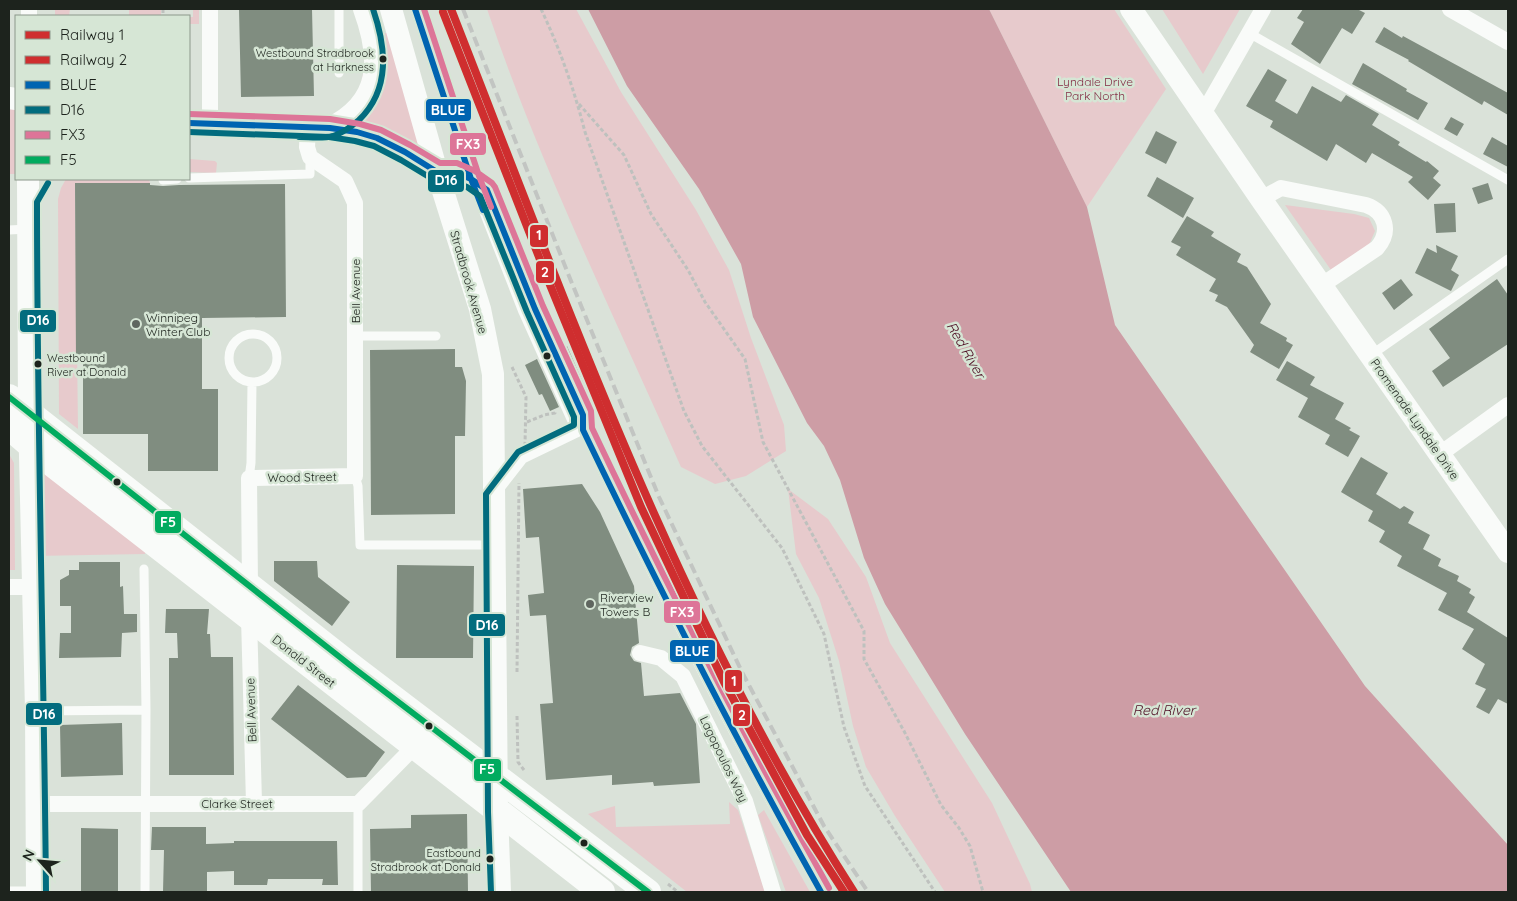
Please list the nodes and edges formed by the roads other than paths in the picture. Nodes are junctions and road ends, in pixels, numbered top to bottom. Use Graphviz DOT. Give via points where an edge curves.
graph roads {
  1 [pos="210,9"];
  2 [pos="338,9"];
  3 [pos="364,9"];
  4 [pos="391,9"];
  5 [pos="415,9"];
  6 [pos="1131,9"];
  7 [pos="1263,9"];
  8 [pos="1450,9"];
  9 [pos="1249,33"];
  10 [pos="1508,42"];
  11 [pos="339,73"];
  12 [pos="1203,114"];
  13 [pos="199,124"];
  14 [pos="319,128"];
  15 [pos="310,156"];
  16 [pos="437,172"];
  17 [pos="190,178"];
  18 [pos="471,179"];
  19 [pos="39,180"];
  20 [pos="1508,180"];
  21 [pos="28,189"];
  22 [pos="1261,199"];
  23 [pos="18,229"];
  24 [pos="1508,259"];
  25 [pos="1322,285"];
  26 [pos="355,336"];
  27 [pos="436,336"];
  28 [pos="1370,356"];
  29 [pos="252,382"];
  30 [pos="9,397"];
  31 [pos="1508,405"];
  32 [pos="19,420"];
  33 [pos="582,430"];
  34 [pos="30,444"];
  35 [pos="1440,454"];
  36 [pos="355,476"];
  37 [pos="249,478"];
  38 [pos="495,496"];
  39 [pos="496,545"];
  40 [pos="1508,550"];
  41 [pos="144,568"];
  42 [pos="9,587"];
  43 [pos="34,587"];
  44 [pos="250,587"];
  45 [pos="249,617"];
  46 [pos="640,654"];
  47 [pos="146,710"];
  48 [pos="36,711"];
  49 [pos="692,715"];
  50 [pos="710,729"];
  51 [pos="414,747"];
  52 [pos="498,779"];
  53 [pos="254,802"];
  54 [pos="145,803"];
  55 [pos="37,804"];
  56 [pos="358,804"];
  57 [pos="497,812"];
  58 [pos="9,891"];
  59 [pos="37,891"];
  60 [pos="145,892"];
  61 [pos="358,892"];
  62 [pos="500,892"];
  63 [pos="602,892"];
  64 [pos="648,892"];
  65 [pos="774,892"];
  66 [pos="821,892"];
  1 -- 13 [label="street"];
  2 -- 11 [label="lane"];
  3 -- 14 [label="main road" via="375,51 373,84 349,117"];
  4 -- 16 [label="main road, Stradbrook Avenue"];
  5 -- 18 [label="lane"];
  6 -- 12 [label="main road, Promenade Lyndale Drive"];
  7 -- 9 [label="street"];
  8 -- 10 [label="street"];
  9 -- 12 [label="street"];
  9 -- 20 [label="lane"];
  12 -- 22 [label="main road, Promenade Lyndale Drive"];
  13 -- 14 [label="main road"];
  14 -- 15 [label="street" via="307,147"];
  14 -- 16 [label="main road" via="357,132 377,138"];
  15 -- 17 [label="lane" via="310,174"];
  15 -- 26 [label="street, Bell Avenue" via="345,181 355,203"];
  16 -- 18 [label="lane" via="455,172"];
  16 -- 38 [label="main road, Stradbrook Avenue" via="480,309 493,374"];
  18 -- 33 [label="lane" via="527,321 572,421"];
  19 -- 21 [label="main road"];
  21 -- 23 [label="main road"];
  22 -- 25 [label="main road, Promenade Lyndale Drive"];
  22 -- 25 [label="street" via="1281,188 1373,207 1383,218 1385,232 1377,248"];
  23 -- 32 [label="main road"];
  24 -- 28 [label="lane"];
  25 -- 28 [label="main road, Promenade Lyndale Drive"];
  26 -- 27 [label="lane"];
  26 -- 36 [label="street, Bell Avenue"];
  28 -- 35 [label="main road, Promenade Lyndale Drive"];
  29 -- 29 [label="lane" via="259,382 271,374 277,362 274,346 262,335 246,335 238,339 230,353 229,361 237,376"];
  29 -- 37 [label="lane"];
  30 -- 32 [label="main road, Donald Street"];
  31 -- 35 [label="street"];
  32 -- 34 [label="main road, Donald Street"];
  32 -- 44 [label="main road, Donald Street"];
  33 -- 38 [label="lane" via="522,459"];
  33 -- 66 [label="lane" via="642,555"];
  34 -- 43 [label="main road"];
  34 -- 45 [label="main road, Donald Street"];
  35 -- 40 [label="main road, Promenade Lyndale Drive"];
  36 -- 37 [label="street, Wood Street"];
  36 -- 39 [label="lane" via="360,544"];
  37 -- 44 [label="street"];
  38 -- 39 [label="main road, Stradbrook Avenue"];
  39 -- 52 [label="main road, Stradbrook Avenue"];
  41 -- 47 [label="lane"];
  42 -- 43 [label="street"];
  43 -- 48 [label="main road"];
  44 -- 52 [label="main road, Donald Street"];
  45 -- 51 [label="main road, Donald Street"];
  45 -- 53 [label="street, Bell Avenue"];
  46 -- 50 [label="street, Lagopoulos Way" via="661,658 683,676"];
  47 -- 48 [label="lane"];
  47 -- 54 [label="lane"];
  48 -- 55 [label="main road"];
  49 -- 50 [label="lane"];
  50 -- 65 [label="street, Lagopoulos Way" via="745,801"];
  51 -- 56 [label="street"];
  51 -- 57 [label="main road, Donald Street"];
  52 -- 57 [label="main road, Stradbrook Avenue"];
  52 -- 64 [label="main road, Donald Street"];
  53 -- 54 [label="street, Clarke Street"];
  53 -- 56 [label="street, Clarke Street"];
  54 -- 55 [label="street, Clarke Street"];
  54 -- 60 [label="lane"];
  55 -- 59 [label="main road"];
  56 -- 61 [label="lane"];
  57 -- 62 [label="main road, Stradbrook Avenue"];
  57 -- 63 [label="main road, Donald Street"];
  58 -- 59 [label="lane"];
}
